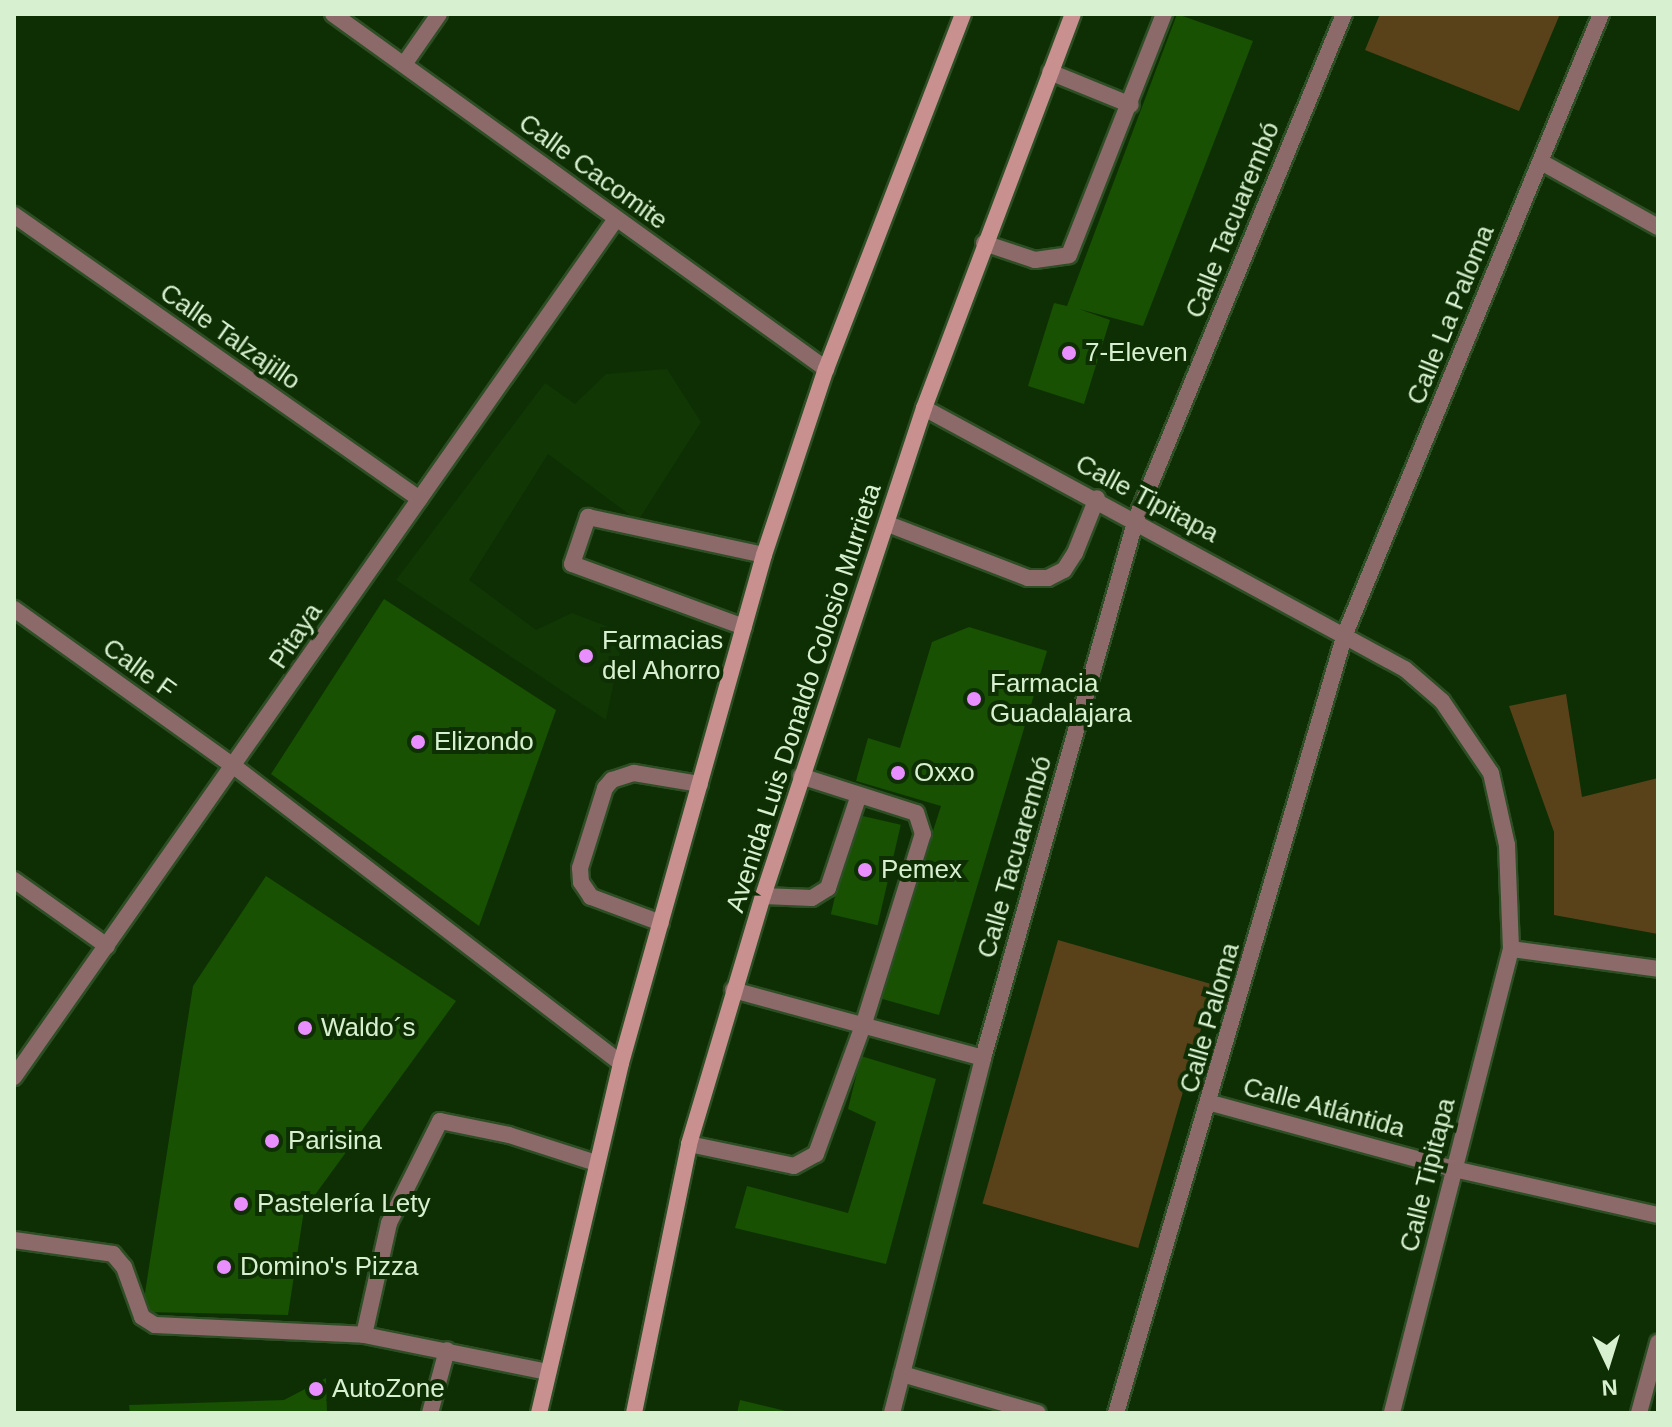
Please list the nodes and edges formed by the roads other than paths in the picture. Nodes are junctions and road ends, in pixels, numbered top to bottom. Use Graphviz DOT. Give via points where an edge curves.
graph roads {
  1 [pos="333,14"];
  2 [pos="439,14"];
  3 [pos="963,14"];
  4 [pos="1073,14"];
  5 [pos="1164,14"];
  6 [pos="1344,14"];
  7 [pos="1601,14"];
  8 [pos="405,63"];
  9 [pos="1050,72"];
  10 [pos="1131,105"];
  11 [pos="1541,162"];
  12 [pos="14,215"];
  13 [pos="616,219"];
  14 [pos="1658,227"];
  15 [pos="984,243"];
  16 [pos="826,369"];
  17 [pos="924,408"];
  18 [pos="1097,498"];
  19 [pos="419,499"];
  20 [pos="1136,519"];
  21 [pos="888,524"];
  22 [pos="764,555"];
  23 [pos="14,609"];
  24 [pos="744,627"];
  25 [pos="1345,634"];
  26 [pos="235,767"];
  27 [pos="801,776"];
  28 [pos="700,784"];
  29 [pos="859,795"];
  30 [pos="14,880"];
  31 [pos="763,896"];
  32 [pos="661,923"];
  33 [pos="107,946"];
  34 [pos="1511,949"];
  35 [pos="1658,969"];
  36 [pos="733,990"];
  37 [pos="864,1023"];
  38 [pos="983,1058"];
  39 [pos="621,1063"];
  40 [pos="14,1077"];
  41 [pos="1211,1103"];
  42 [pos="689,1144"];
  43 [pos="596,1163"];
  44 [pos="1454,1169"];
  45 [pos="1658,1215"];
  46 [pos="14,1240"];
  47 [pos="364,1335"];
  48 [pos="1658,1343"];
  49 [pos="447,1350"];
  50 [pos="548,1372"];
  51 [pos="902,1374"];
  52 [pos="430,1413"];
  53 [pos="539,1413"];
  54 [pos="634,1413"];
  55 [pos="892,1413"];
  56 [pos="1038,1413"];
  57 [pos="1116,1413"];
  58 [pos="1392,1413"];
  59 [pos="1639,1413"];
  1 -- 8 [label="street, Calle Cacomite"];
  2 -- 8 [label="street"];
  3 -- 16 [label="main road"];
  4 -- 9 [label="main road, Avenida Luis Donaldo Colosio Murrieta"];
  5 -- 10 [label="street"];
  6 -- 20 [label="street, Calle Tacuarembó"];
  7 -- 11 [label="street, Calle La Paloma"];
  8 -- 13 [label="street, Calle Cacomite"];
  9 -- 10 [label="street"];
  9 -- 15 [label="main road, Avenida Luis Donaldo Colosio Murrieta"];
  10 -- 15 [label="street" via="1069,255 1035,260"];
  11 -- 14 [label="street"];
  11 -- 25 [label="street, Calle La Paloma"];
  12 -- 19 [label="street, Calle Talzajillo"];
  13 -- 16 [label="street, Calle Cacomite"];
  13 -- 19 [label="street, Pitaya"];
  15 -- 17 [label="main road, Avenida Luis Donaldo Colosio Murrieta"];
  16 -- 22 [label="main road"];
  17 -- 18 [label="street, Calle Tipitapa"];
  17 -- 21 [label="main road, Avenida Luis Donaldo Colosio Murrieta"];
  18 -- 20 [label="street, Calle Tipitapa"];
  18 -- 21 [label="street" via="1075,553 1064,570 1048,578 1028,578"];
  19 -- 26 [label="street, Pitaya"];
  20 -- 25 [label="street, Calle Tipitapa"];
  20 -- 38 [label="street, Calle Tacuarembó"];
  21 -- 27 [label="main road, Avenida Luis Donaldo Colosio Murrieta"];
  22 -- 24 [label="main road"];
  22 -- 24 [label="street" via="588,517 572,564"];
  23 -- 26 [label="street, Calle F"];
  24 -- 28 [label="main road"];
  25 -- 34 [label="street, Calle Tipitapa" via="1405,669 1442,701 1491,773 1507,845"];
  25 -- 41 [label="street, Calle Paloma"];
  26 -- 33 [label="street, Pitaya"];
  26 -- 39 [label="street, Calle F"];
  27 -- 29 [label="street"];
  27 -- 31 [label="main road, Avenida Luis Donaldo Colosio Murrieta"];
  28 -- 32 [label="main road"];
  28 -- 32 [label="street" via="634,773 612,780 580,868 581,882 591,897"];
  29 -- 31 [label="street" via="828,888 812,898"];
  29 -- 37 [label="street" via="916,813 923,827"];
  30 -- 33 [label="street"];
  31 -- 36 [label="main road, Avenida Luis Donaldo Colosio Murrieta"];
  32 -- 39 [label="main road"];
  33 -- 40 [label="street, Pitaya"];
  34 -- 35 [label="street"];
  34 -- 44 [label="street, Calle Tipitapa"];
  36 -- 37 [label="street"];
  36 -- 42 [label="main road, Avenida Luis Donaldo Colosio Murrieta"];
  37 -- 38 [label="street"];
  37 -- 42 [label="street" via="816,1154 808,1162 794,1166"];
  38 -- 51 [label="street, Calle Tacuarembó"];
  39 -- 43 [label="main road"];
  41 -- 44 [label="street, Calle Atlántida"];
  41 -- 57 [label="street, Calle Paloma"];
  42 -- 54 [label="main road, Avenida Luis Donaldo Colosio Murrieta"];
  43 -- 47 [label="street" via="509,1135 440,1121 389,1223"];
  43 -- 50 [label="main road"];
  44 -- 45 [label="street, Calle Atlántida"];
  44 -- 58 [label="street, Calle Tipitapa"];
  46 -- 47 [label="street" via="113,1254 124,1267 142,1317 155,1325"];
  47 -- 49 [label="street"];
  48 -- 59 [label="street"];
  49 -- 50 [label="street"];
  49 -- 52 [label="street"];
  50 -- 53 [label="main road"];
  51 -- 55 [label="street, Calle Tacuarembó"];
  51 -- 56 [label="street"];
}
